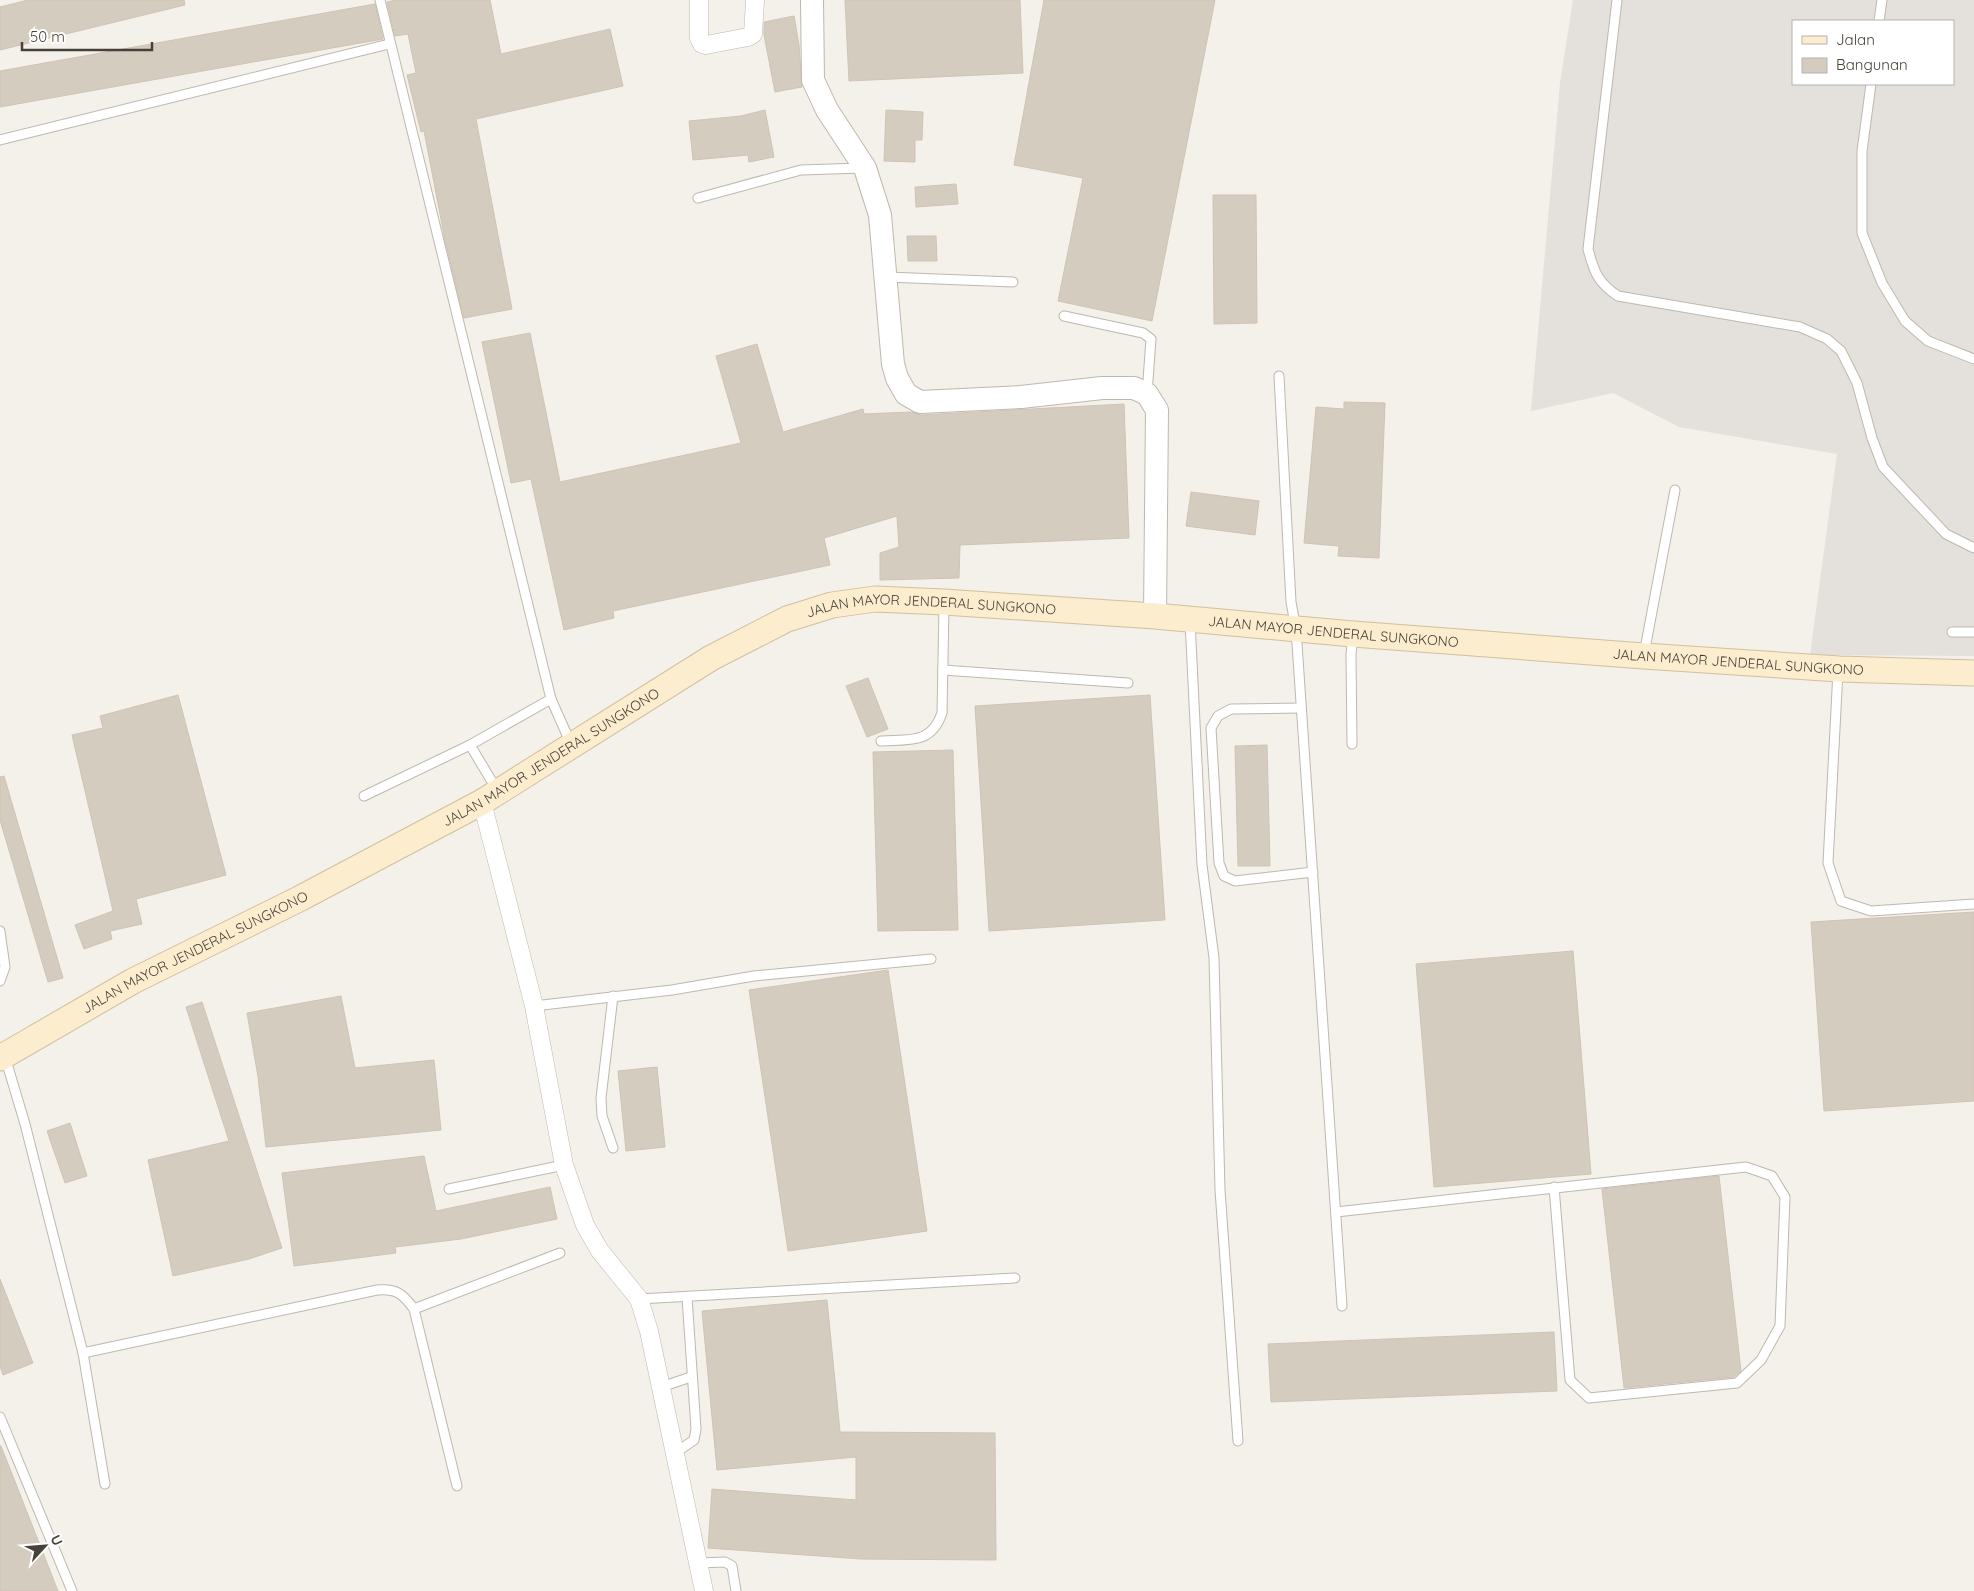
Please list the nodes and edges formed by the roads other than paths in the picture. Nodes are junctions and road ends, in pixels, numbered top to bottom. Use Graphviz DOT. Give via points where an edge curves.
graph roads {
  1 [pos="380,0"];
  2 [pos="699,0"];
  3 [pos="758,0"];
  4 [pos="812,0"];
  5 [pos="1617,0"];
  6 [pos="1882,0"];
  7 [pos="1879,20"];
  8 [pos="390,44"];
  9 [pos="1871,85"];
  10 [pos="0,140"];
  11 [pos="865,168"];
  12 [pos="698,198"];
  13 [pos="887,277"];
  14 [pos="1013,282"];
  15 [pos="1064,316"];
  16 [pos="1974,359"];
  17 [pos="1279,376"];
  18 [pos="1147,394"];
  19 [pos="1675,490"];
  20 [pos="1974,548"];
  21 [pos="944,602"];
  22 [pos="1155,616"];
  23 [pos="1190,619"];
  24 [pos="1296,629"];
  25 [pos="1952,632"];
  26 [pos="1974,632"];
  27 [pos="1353,634"];
  28 [pos="1644,656"];
  29 [pos="1839,669"];
  30 [pos="942,670"];
  31 [pos="1974,673"];
  32 [pos="1128,683"];
  33 [pos="551,699"];
  34 [pos="1302,708"];
  35 [pos="881,742"];
  36 [pos="1352,744"];
  37 [pos="470,745"];
  38 [pos="572,745"];
  39 [pos="364,796"];
  40 [pos="490,797"];
  41 [pos="1313,872"];
  42 [pos="1974,904"];
  43 [pos="0,931"];
  44 [pos="931,959"];
  45 [pos="0,981"];
  46 [pos="613,996"];
  47 [pos="534,1006"];
  48 [pos="2,1057"];
  49 [pos="613,1148"];
  50 [pos="564,1165"];
  51 [pos="1554,1187"];
  52 [pos="449,1189"];
  53 [pos="1336,1212"];
  54 [pos="560,1254"];
  55 [pos="1014,1278"];
  56 [pos="687,1297"];
  57 [pos="639,1299"];
  58 [pos="1342,1306"];
  59 [pos="414,1309"];
  60 [pos="83,1353"];
  61 [pos="691,1376"];
  62 [pos="660,1387"];
  63 [pos="0,1417"];
  64 [pos="1238,1442"];
  65 [pos="674,1453"];
  66 [pos="104,1484"];
  67 [pos="457,1486"];
  68 [pos="698,1563"];
  69 [pos="72,1591"];
  70 [pos="704,1591"];
  71 [pos="736,1591"];
  1 -- 8 [label="lane"];
  2 -- 3 [label="street" via="699,38 706,45 748,38 753,34"];
  4 -- 11 [label="street" via="813,80 827,110"];
  5 -- 20 [label="lane" via="1588,249 1592,267 1603,286 1618,296 1800,327 1827,339 1841,351 1858,383 1883,467 1946,534"];
  6 -- 7 [label="lane"];
  8 -- 10 [label="lane"];
  8 -- 33 [label="lane"];
  9 -- 16 [label="lane" via="1862,151 1862,233 1882,283 1905,321 1928,341"];
  11 -- 12 [label="lane" via="801,170"];
  11 -- 13 [label="street" via="880,215"];
  13 -- 14 [label="lane"];
  13 -- 18 [label="street" via="893,364 906,394 920,402 1021,397 1102,388 1134,388"];
  15 -- 18 [label="lane" via="1143,333 1151,339"];
  17 -- 24 [label="lane" via="1291,602"];
  18 -- 22 [label="street" via="1157,410"];
  19 -- 28 [label="lane"];
  21 -- 22 [label="main road, JALAN MAYOR JENDERAL SUNGKONO"];
  21 -- 30 [label="lane"];
  21 -- 38 [label="main road, JALAN MAYOR JENDERAL SUNGKONO" via="876,599 832,605 787,619 710,658"];
  22 -- 23 [label="main road, JALAN MAYOR JENDERAL SUNGKONO"];
  23 -- 24 [label="main road, JALAN MAYOR JENDERAL SUNGKONO"];
  23 -- 64 [label="lane" via="1202,865 1214,958 1220,1190"];
  24 -- 27 [label="main road, JALAN MAYOR JENDERAL SUNGKONO"];
  24 -- 34 [label="lane"];
  25 -- 26 [label="lane"];
  27 -- 28 [label="main road, JALAN MAYOR JENDERAL SUNGKONO"];
  27 -- 36 [label="lane"];
  28 -- 29 [label="main road, JALAN MAYOR JENDERAL SUNGKONO"];
  29 -- 31 [label="main road, JALAN MAYOR JENDERAL SUNGKONO"];
  29 -- 42 [label="lane" via="1828,863 1841,901 1871,911"];
  30 -- 32 [label="lane"];
  30 -- 35 [label="lane" via="942,713 937,728 925,737"];
  33 -- 37 [label="lane"];
  33 -- 38 [label="lane"];
  34 -- 41 [label="lane"];
  34 -- 41 [label="lane" via="1231,709 1218,716 1211,728 1219,863 1224,876 1234,880"];
  37 -- 39 [label="lane"];
  37 -- 40 [label="lane"];
  38 -- 40 [label="main road, JALAN MAYOR JENDERAL SUNGKONO"];
  40 -- 47 [label="street"];
  40 -- 48 [label="main road, JALAN MAYOR JENDERAL SUNGKONO" via="299,899 133,981"];
  41 -- 53 [label="lane"];
  43 -- 45 [label="lane" via="5,967"];
  44 -- 46 [label="lane" via="754,976"];
  46 -- 47 [label="lane"];
  46 -- 49 [label="lane" via="602,1098 602,1116"];
  47 -- 50 [label="street"];
  48 -- 60 [label="lane" via="25,1124"];
  50 -- 52 [label="lane"];
  50 -- 57 [label="street" via="585,1224 600,1251"];
  51 -- 51 [label="lane" via="1746,1167 1772,1176 1785,1197 1780,1326 1761,1360 1737,1383 1589,1398 1570,1380"];
  51 -- 53 [label="lane"];
  53 -- 58 [label="lane"];
  54 -- 59 [label="lane"];
  55 -- 56 [label="lane"];
  56 -- 57 [label="lane"];
  56 -- 61 [label="lane"];
  57 -- 62 [label="street"];
  59 -- 60 [label="lane" via="402,1293 377,1290"];
  59 -- 67 [label="lane"];
  60 -- 66 [label="lane"];
  61 -- 62 [label="lane"];
  61 -- 65 [label="lane" via="696,1429 694,1440"];
  62 -- 65 [label="street"];
  63 -- 69 [label="lane"];
  65 -- 68 [label="street"];
  68 -- 70 [label="street"];
  68 -- 71 [label="lane" via="725,1562 732,1566"];
}
